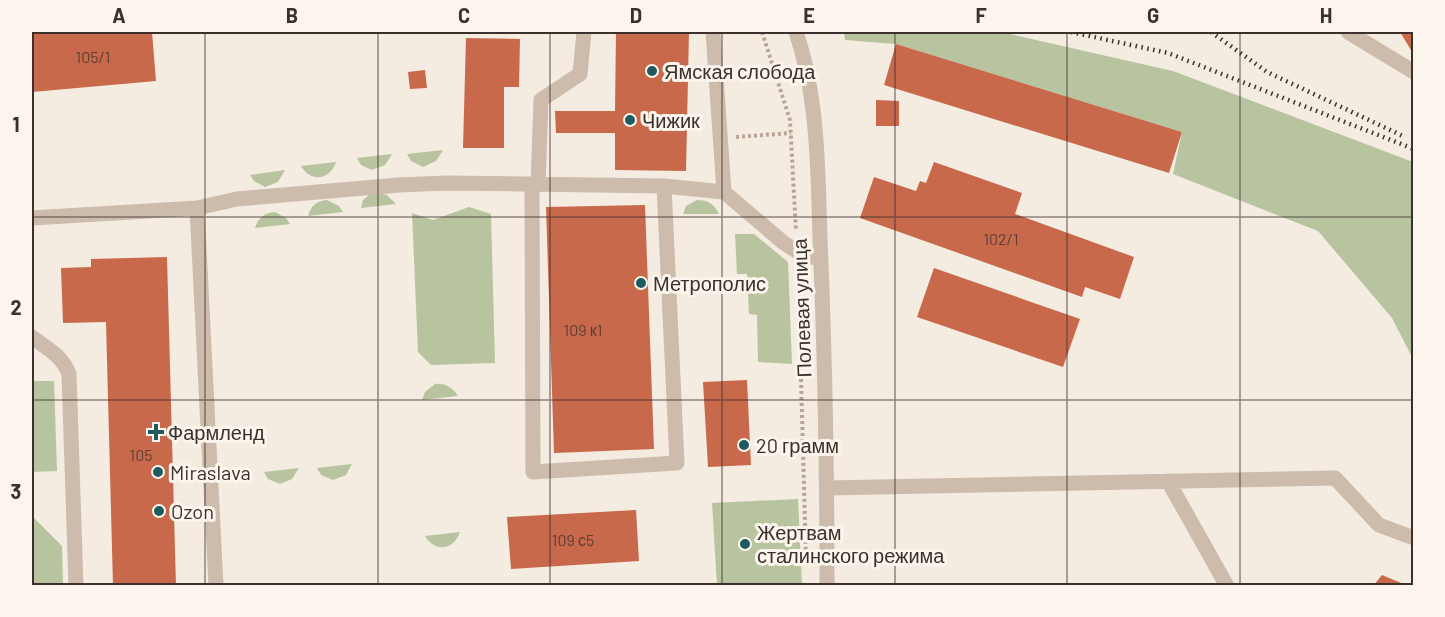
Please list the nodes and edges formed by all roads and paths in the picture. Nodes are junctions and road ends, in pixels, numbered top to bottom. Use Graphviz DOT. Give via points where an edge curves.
graph roads {
  1 [pos="584,32"];
  2 [pos="713,32"];
  3 [pos="762,32"];
  4 [pos="796,32"];
  5 [pos="1348,32"];
  6 [pos="1413,72"];
  7 [pos="791,133"];
  8 [pos="720,138"];
  9 [pos="535,184"];
  10 [pos="664,186"];
  11 [pos="724,192"];
  12 [pos="198,208"];
  13 [pos="32,218"];
  14 [pos="798,252"];
  15 [pos="821,260"];
  16 [pos="32,337"];
  17 [pos="1168,481"];
  18 [pos="827,488"];
  19 [pos="1413,538"];
  20 [pos="806,562"];
  21 [pos="76,585"];
  22 [pos="216,585"];
  23 [pos="827,585"];
  24 [pos="1227,585"];
  1 -- 9 [label="street" via="580,74 541,100"];
  2 -- 8 [label="street"];
  3 -- 7 [label="path"];
  4 -- 15 [label="street, Полевая улица" via="812,102"];
  5 -- 6 [label="street"];
  7 -- 8 [label="path"];
  7 -- 14 [label="path"];
  8 -- 11 [label="street"];
  9 -- 10 [label="street"];
  9 -- 10 [label="street" via="533,472 677,463"];
  9 -- 12 [label="street" via="388,185 237,199"];
  10 -- 11 [label="street"];
  11 -- 14 [label="street"];
  12 -- 13 [label="street"];
  12 -- 22 [label="street"];
  14 -- 15 [label="street"];
  14 -- 20 [label="path"];
  15 -- 18 [label="street, Полевая улица"];
  16 -- 21 [label="street" via="59,358 69,374"];
  17 -- 18 [label="street"];
  17 -- 19 [label="street" via="1335,478 1378,525"];
  17 -- 24 [label="street"];
  18 -- 23 [label="street, Полевая улица"];
}
